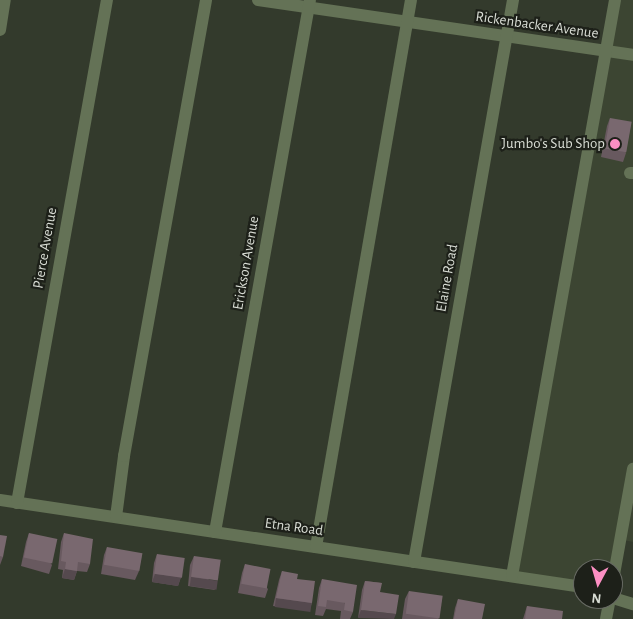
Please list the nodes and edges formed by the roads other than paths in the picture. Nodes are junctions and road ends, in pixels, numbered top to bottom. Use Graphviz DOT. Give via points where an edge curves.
graph roads {
  1 [pos="5,0"];
  2 [pos="107,0"];
  3 [pos="206,0"];
  4 [pos="258,0"];
  5 [pos="411,0"];
  6 [pos="513,0"];
  7 [pos="615,0"];
  8 [pos="309,4"];
  9 [pos="407,22"];
  10 [pos="0,30"];
  11 [pos="507,37"];
  12 [pos="606,51"];
  13 [pos="632,51"];
  14 [pos="633,469"];
  15 [pos="0,500"];
  16 [pos="17,503"];
  17 [pos="116,518"];
  18 [pos="215,532"];
  19 [pos="316,547"];
  20 [pos="617,559"];
  21 [pos="414,562"];
  22 [pos="512,576"];
  23 [pos="573,585"];
  1 -- 10 [label="street"];
  2 -- 16 [label="street, Pierce Avenue"];
  3 -- 17 [label="street" via="124,456"];
  4 -- 8 [label="street, Rickenbacker Avenue"];
  5 -- 9 [label="street"];
  6 -- 11 [label="street, Elaine Road"];
  7 -- 12 [label="street"];
  8 -- 9 [label="street, Rickenbacker Avenue"];
  8 -- 18 [label="street, Erickson Avenue"];
  9 -- 11 [label="street, Rickenbacker Avenue"];
  9 -- 19 [label="street"];
  11 -- 12 [label="street, Rickenbacker Avenue"];
  11 -- 21 [label="street, Elaine Road"];
  12 -- 13 [label="street, Rickenbacker Avenue"];
  12 -- 22 [label="street"];
  14 -- 20 [label="street"];
  15 -- 16 [label="street, Etna Road"];
  16 -- 17 [label="street, Etna Road"];
  17 -- 18 [label="street, Etna Road"];
  18 -- 19 [label="street, Etna Road"];
  19 -- 21 [label="street, Etna Road"];
  21 -- 22 [label="street, Etna Road"];
  22 -- 23 [label="street, Etna Road"];
}
